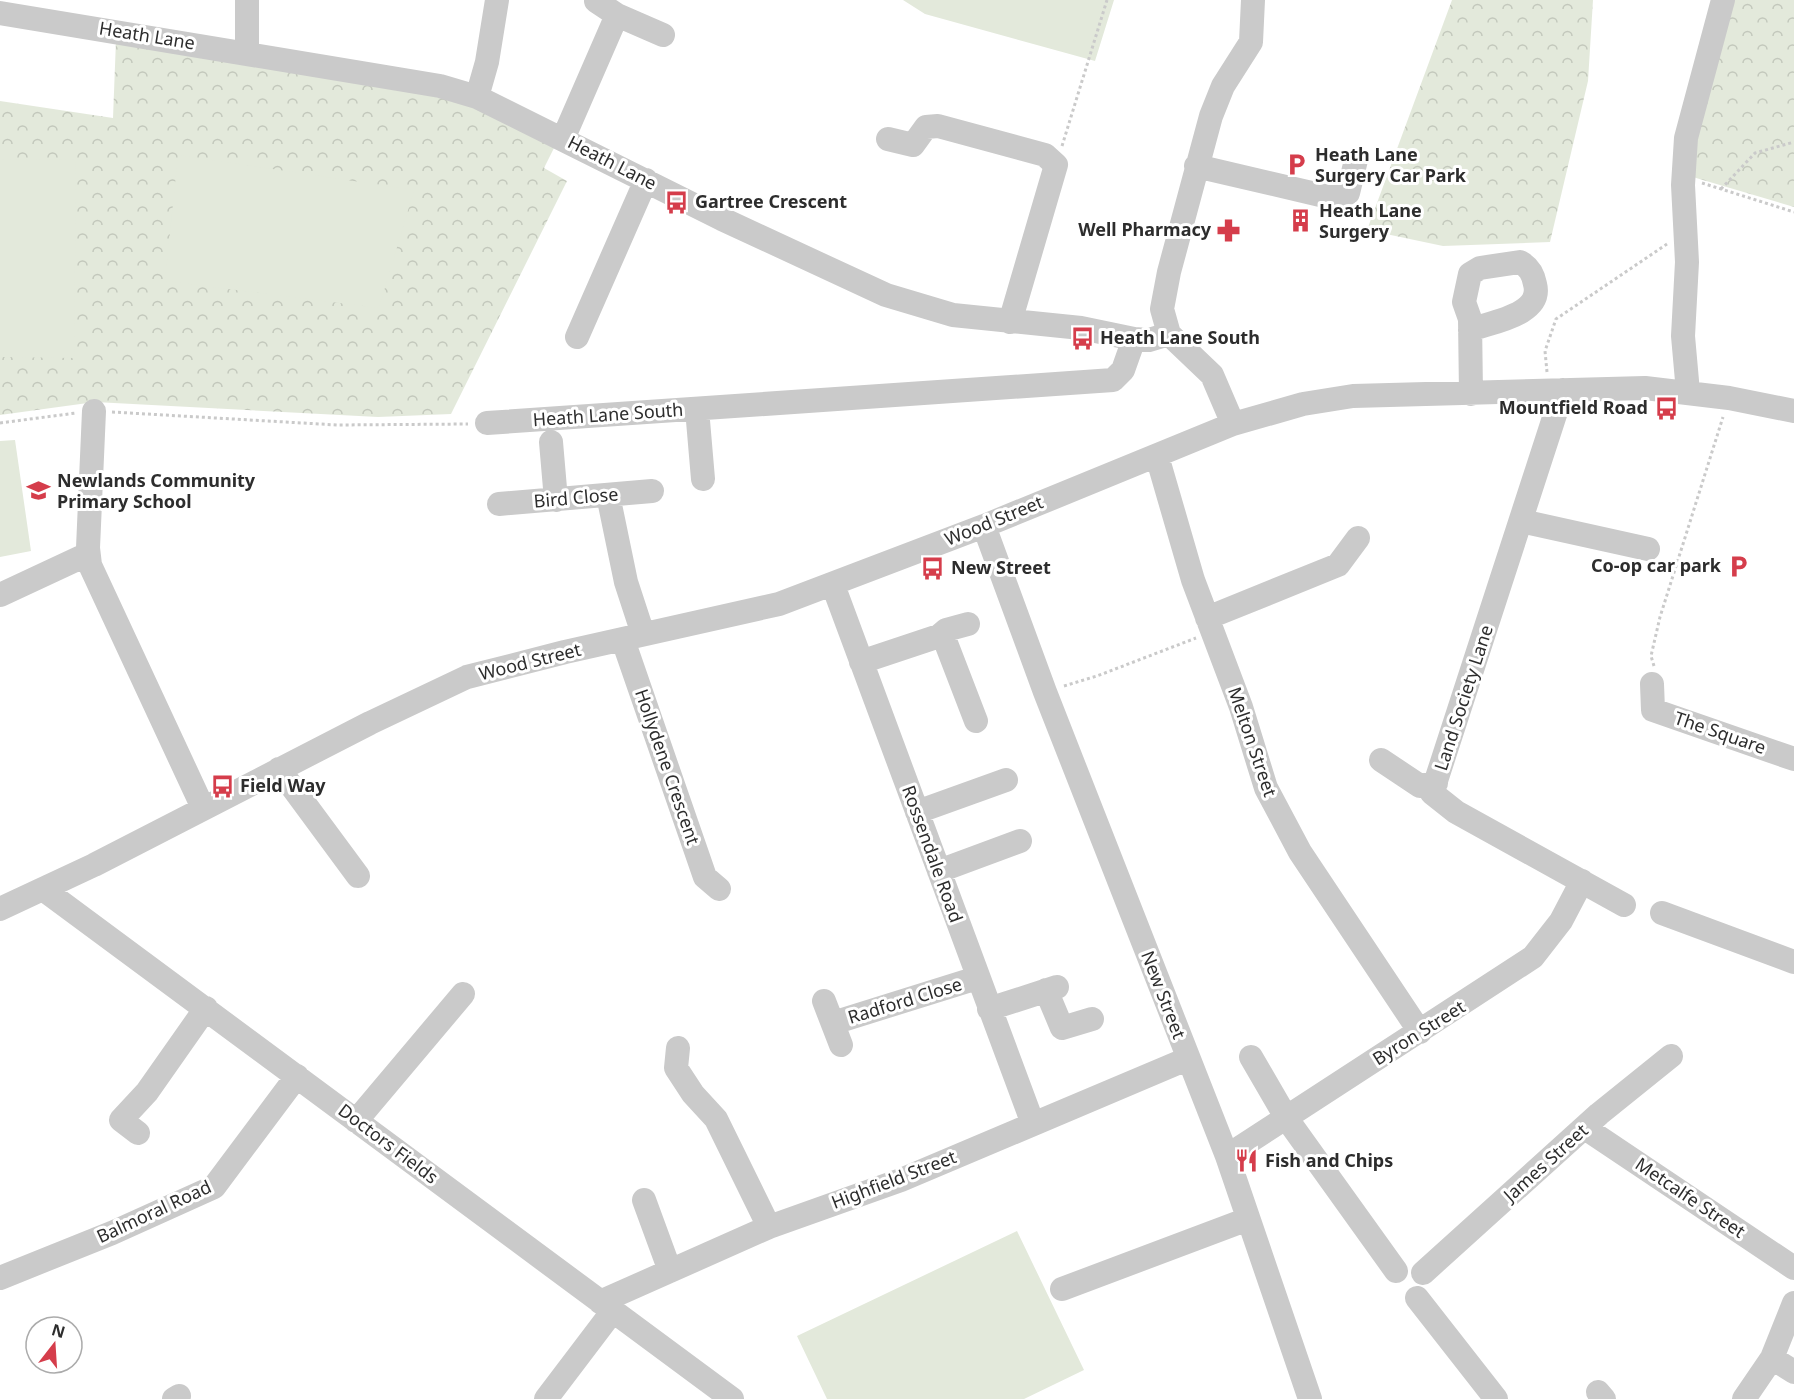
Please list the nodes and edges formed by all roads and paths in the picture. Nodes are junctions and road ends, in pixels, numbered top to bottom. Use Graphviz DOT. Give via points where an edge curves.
graph roads {
  1 [pos="247,0"];
  2 [pos="497,0"];
  3 [pos="1107,0"];
  4 [pos="1253,0"];
  5 [pos="1723,0"];
  6 [pos="596,2"];
  7 [pos="0,13"];
  8 [pos="617,15"];
  9 [pos="663,35"];
  10 [pos="247,52"];
  11 [pos="477,97"];
  12 [pos="563,139"];
  13 [pos="888,139"];
  14 [pos="1794,142"];
  15 [pos="1356,160"];
  16 [pos="1056,165"];
  17 [pos="1197,166"];
  18 [pos="1683,177"];
  19 [pos="646,180"];
  20 [pos="1721,189"];
  21 [pos="1794,212"];
  22 [pos="1686,231"];
  23 [pos="1010,322"];
  24 [pos="1470,330"];
  25 [pos="1169,334"];
  26 [pos="577,337"];
  27 [pos="1134,339"];
  28 [pos="1556,390"];
  29 [pos="1688,392"];
  30 [pos="1471,394"];
  31 [pos="1729,398"];
  32 [pos="697,409"];
  33 [pos="94,411"];
  34 [pos="1794,411"];
  35 [pos="0,423"];
  36 [pos="487,423"];
  37 [pos="1233,424"];
  38 [pos="551,442"];
  39 [pos="1157,456"];
  40 [pos="703,479"];
  41 [pos="652,491"];
  42 [pos="608,495"];
  43 [pos="556,500"];
  44 [pos="500,504"];
  45 [pos="1521,521"];
  46 [pos="984,526"];
  47 [pos="1358,538"];
  48 [pos="1648,549"];
  49 [pos="88,554"];
  50 [pos="833,585"];
  51 [pos="0,595"];
  52 [pos="968,624"];
  53 [pos="1209,625"];
  54 [pos="939,636"];
  55 [pos="633,637"];
  56 [pos="861,662"];
  57 [pos="1652,684"];
  58 [pos="1045,692"];
  59 [pos="976,721"];
  60 [pos="1790,758"];
  61 [pos="1381,760"];
  62 [pos="279,769"];
  63 [pos="1006,780"];
  64 [pos="1436,783"];
  65 [pos="203,807"];
  66 [pos="917,812"];
  67 [pos="1020,841"];
  68 [pos="939,871"];
  69 [pos="358,876"];
  70 [pos="1582,881"];
  71 [pos="44,889"];
  72 [pos="719,889"];
  73 [pos="1624,905"];
  74 [pos="0,909"];
  75 [pos="1662,913"];
  76 [pos="1794,962"];
  77 [pos="977,978"];
  78 [pos="463,994"];
  79 [pos="206,1008"];
  80 [pos="989,1009"];
  81 [pos="1092,1019"];
  82 [pos="832,1023"];
  83 [pos="1420,1032"];
  84 [pos="678,1047"];
  85 [pos="1671,1056"];
  86 [pos="1251,1057"];
  87 [pos="1187,1059"];
  88 [pos="297,1076"];
  89 [pos="1287,1119"];
  90 [pos="356,1121"];
  91 [pos="1033,1124"];
  92 [pos="1585,1128"];
  93 [pos="138,1133"];
  94 [pos="1227,1156"];
  95 [pos="644,1200"];
  96 [pos="1248,1219"];
  97 [pos="769,1227"];
  98 [pos="1794,1268"];
  99 [pos="670,1271"];
  100 [pos="1396,1271"];
  101 [pos="1423,1273"];
  102 [pos="0,1278"];
  103 [pos="1062,1289"];
  104 [pos="1417,1298"];
  105 [pos="1794,1303"];
  106 [pos="606,1307"];
  107 [pos="1772,1358"];
  108 [pos="1794,1372"];
  109 [pos="546,1399"];
  110 [pos="732,1399"];
  111 [pos="1310,1399"];
  112 [pos="1496,1399"];
  113 [pos="1744,1399"];
  1 -- 10 [label="street"];
  2 -- 11 [label="street"];
  3 -- 16 [label="path"];
  4 -- 17 [label="street" via="1251,42 1217,100"];
  5 -- 18 [label="street" via="1686,138"];
  6 -- 8 [label="street"];
  7 -- 10 [label="street, Heath Lane"];
  8 -- 9 [label="street"];
  8 -- 12 [label="street"];
  10 -- 11 [label="street, Heath Lane" via="440,86"];
  11 -- 12 [label="street, Heath Lane"];
  12 -- 19 [label="street, Heath Lane"];
  13 -- 16 [label="street" via="913,145 926,127 938,126 1045,155"];
  14 -- 20 [label="path" via="1755,153"];
  15 -- 17 [label="street" via="1348,193 1333,198"];
  16 -- 23 [label="street"];
  17 -- 25 [label="street" via="1162,302"];
  18 -- 20 [label="path"];
  18 -- 22 [label="street"];
  19 -- 23 [label="street, Heath Lane" via="886,295 953,315"];
  19 -- 26 [label="street"];
  20 -- 21 [label="path"];
  22 -- 28 [label="path" via="1556,320 1545,351"];
  22 -- 29 [label="street" via="1683,336"];
  23 -- 27 [label="street, Heath Lane" via="1081,328"];
  24 -- 30 [label="street"];
  25 -- 27 [label="street, Heath Lane" via="1149,340"];
  25 -- 37 [label="street" via="1212,375"];
  27 -- 32 [label="street, Heath Lane South" via="1123,369 1113,380"];
  28 -- 29 [label="street, Wood Street" via="1645,388"];
  28 -- 30 [label="street, Wood Street"];
  28 -- 45 [label="street, Land Society Lane"];
  29 -- 31 [label="street, Wood Street"];
  30 -- 37 [label="street, Wood Street" via="1353,396 1303,404"];
  31 -- 34 [label="street, Wood Street"];
  31 -- 57 [label="path" via="1660,618 1650,656 1657,677"];
  32 -- 36 [label="street, Heath Lane South"];
  32 -- 40 [label="street"];
  33 -- 35 [label="path"];
  33 -- 36 [label="path" via="337,425"];
  33 -- 49 [label="street"];
  37 -- 39 [label="street, Wood Street"];
  38 -- 43 [label="street"];
  39 -- 46 [label="street, Wood Street"];
  39 -- 53 [label="street, Melton Street"];
  41 -- 42 [label="street, Bird Close"];
  42 -- 43 [label="street, Bird Close"];
  42 -- 55 [label="street, Hollydene Crescent"];
  43 -- 44 [label="street, Bird Close"];
  45 -- 48 [label="street"];
  45 -- 64 [label="street, Land Society Lane"];
  46 -- 50 [label="street, Wood Street"];
  46 -- 58 [label="street, New Street"];
  47 -- 53 [label="street" via="1338,565"];
  49 -- 51 [label="street"];
  49 -- 65 [label="street"];
  50 -- 55 [label="street, Wood Street" via="779,604"];
  50 -- 56 [label="street, Rossendale Road"];
  52 -- 54 [label="street"];
  53 -- 58 [label="path" via="1097,676"];
  53 -- 83 [label="street, Melton Street" via="1241,707 1266,788 1300,852"];
  54 -- 56 [label="street"];
  54 -- 59 [label="street" via="946,643"];
  55 -- 62 [label="street, Wood Street" via="468,677"];
  55 -- 72 [label="street, Hollydene Crescent" via="705,877"];
  56 -- 66 [label="street, Rossendale Road"];
  57 -- 60 [label="street, The Square" via="1647,717"];
  58 -- 87 [label="street, New Street"];
  61 -- 64 [label="street" via="1420,786"];
  62 -- 65 [label="street, Wood Street"];
  62 -- 69 [label="street"];
  63 -- 66 [label="street"];
  64 -- 70 [label="street, Land Society Lane" via="1432,793 1456,812"];
  65 -- 71 [label="street, Wood Street"];
  66 -- 68 [label="street, Rossendale Road"];
  67 -- 68 [label="street"];
  68 -- 77 [label="street, Rossendale Road"];
  70 -- 73 [label="street, Land Society Lane"];
  70 -- 83 [label="street, Byron Street" via="1561,921 1533,957"];
  71 -- 74 [label="street, Wood Street"];
  71 -- 79 [label="street, Doctors Fields"];
  75 -- 76 [label="street"];
  77 -- 80 [label="street, Rossendale Road"];
  77 -- 82 [label="street, Radford Close"];
  78 -- 90 [label="street"];
  79 -- 88 [label="street, Doctors Fields"];
  79 -- 93 [label="street" via="147,1092 121,1120"];
  80 -- 81 [label="street" via="1052,988 1062,1028"];
  80 -- 91 [label="street, Rossendale Road"];
  83 -- 89 [label="street, Byron Street"];
  84 -- 97 [label="street" via="676,1068 716,1119"];
  85 -- 92 [label="street, James Street"];
  86 -- 89 [label="street"];
  87 -- 91 [label="street, Highfield Street"];
  87 -- 94 [label="street, New Street"];
  88 -- 90 [label="street, Doctors Fields"];
  88 -- 102 [label="street, Balmoral Road" via="214,1187"];
  89 -- 94 [label="street, Byron Street"];
  89 -- 100 [label="street"];
  90 -- 106 [label="street, Doctors Fields"];
  91 -- 97 [label="street, Highfield Street" via="901,1180"];
  92 -- 98 [label="street, Metcalfe Street"];
  92 -- 101 [label="street, James Street"];
  94 -- 96 [label="street, New Street"];
  95 -- 99 [label="street"];
  96 -- 103 [label="street"];
  96 -- 111 [label="street, New Street"];
  97 -- 99 [label="street, Highfield Street"];
  99 -- 106 [label="street, Highfield Street"];
  104 -- 112 [label="street"];
  105 -- 107 [label="street"];
  106 -- 109 [label="street"];
  106 -- 110 [label="street, Doctors Fields"];
  107 -- 108 [label="street"];
  107 -- 113 [label="street"];
}
